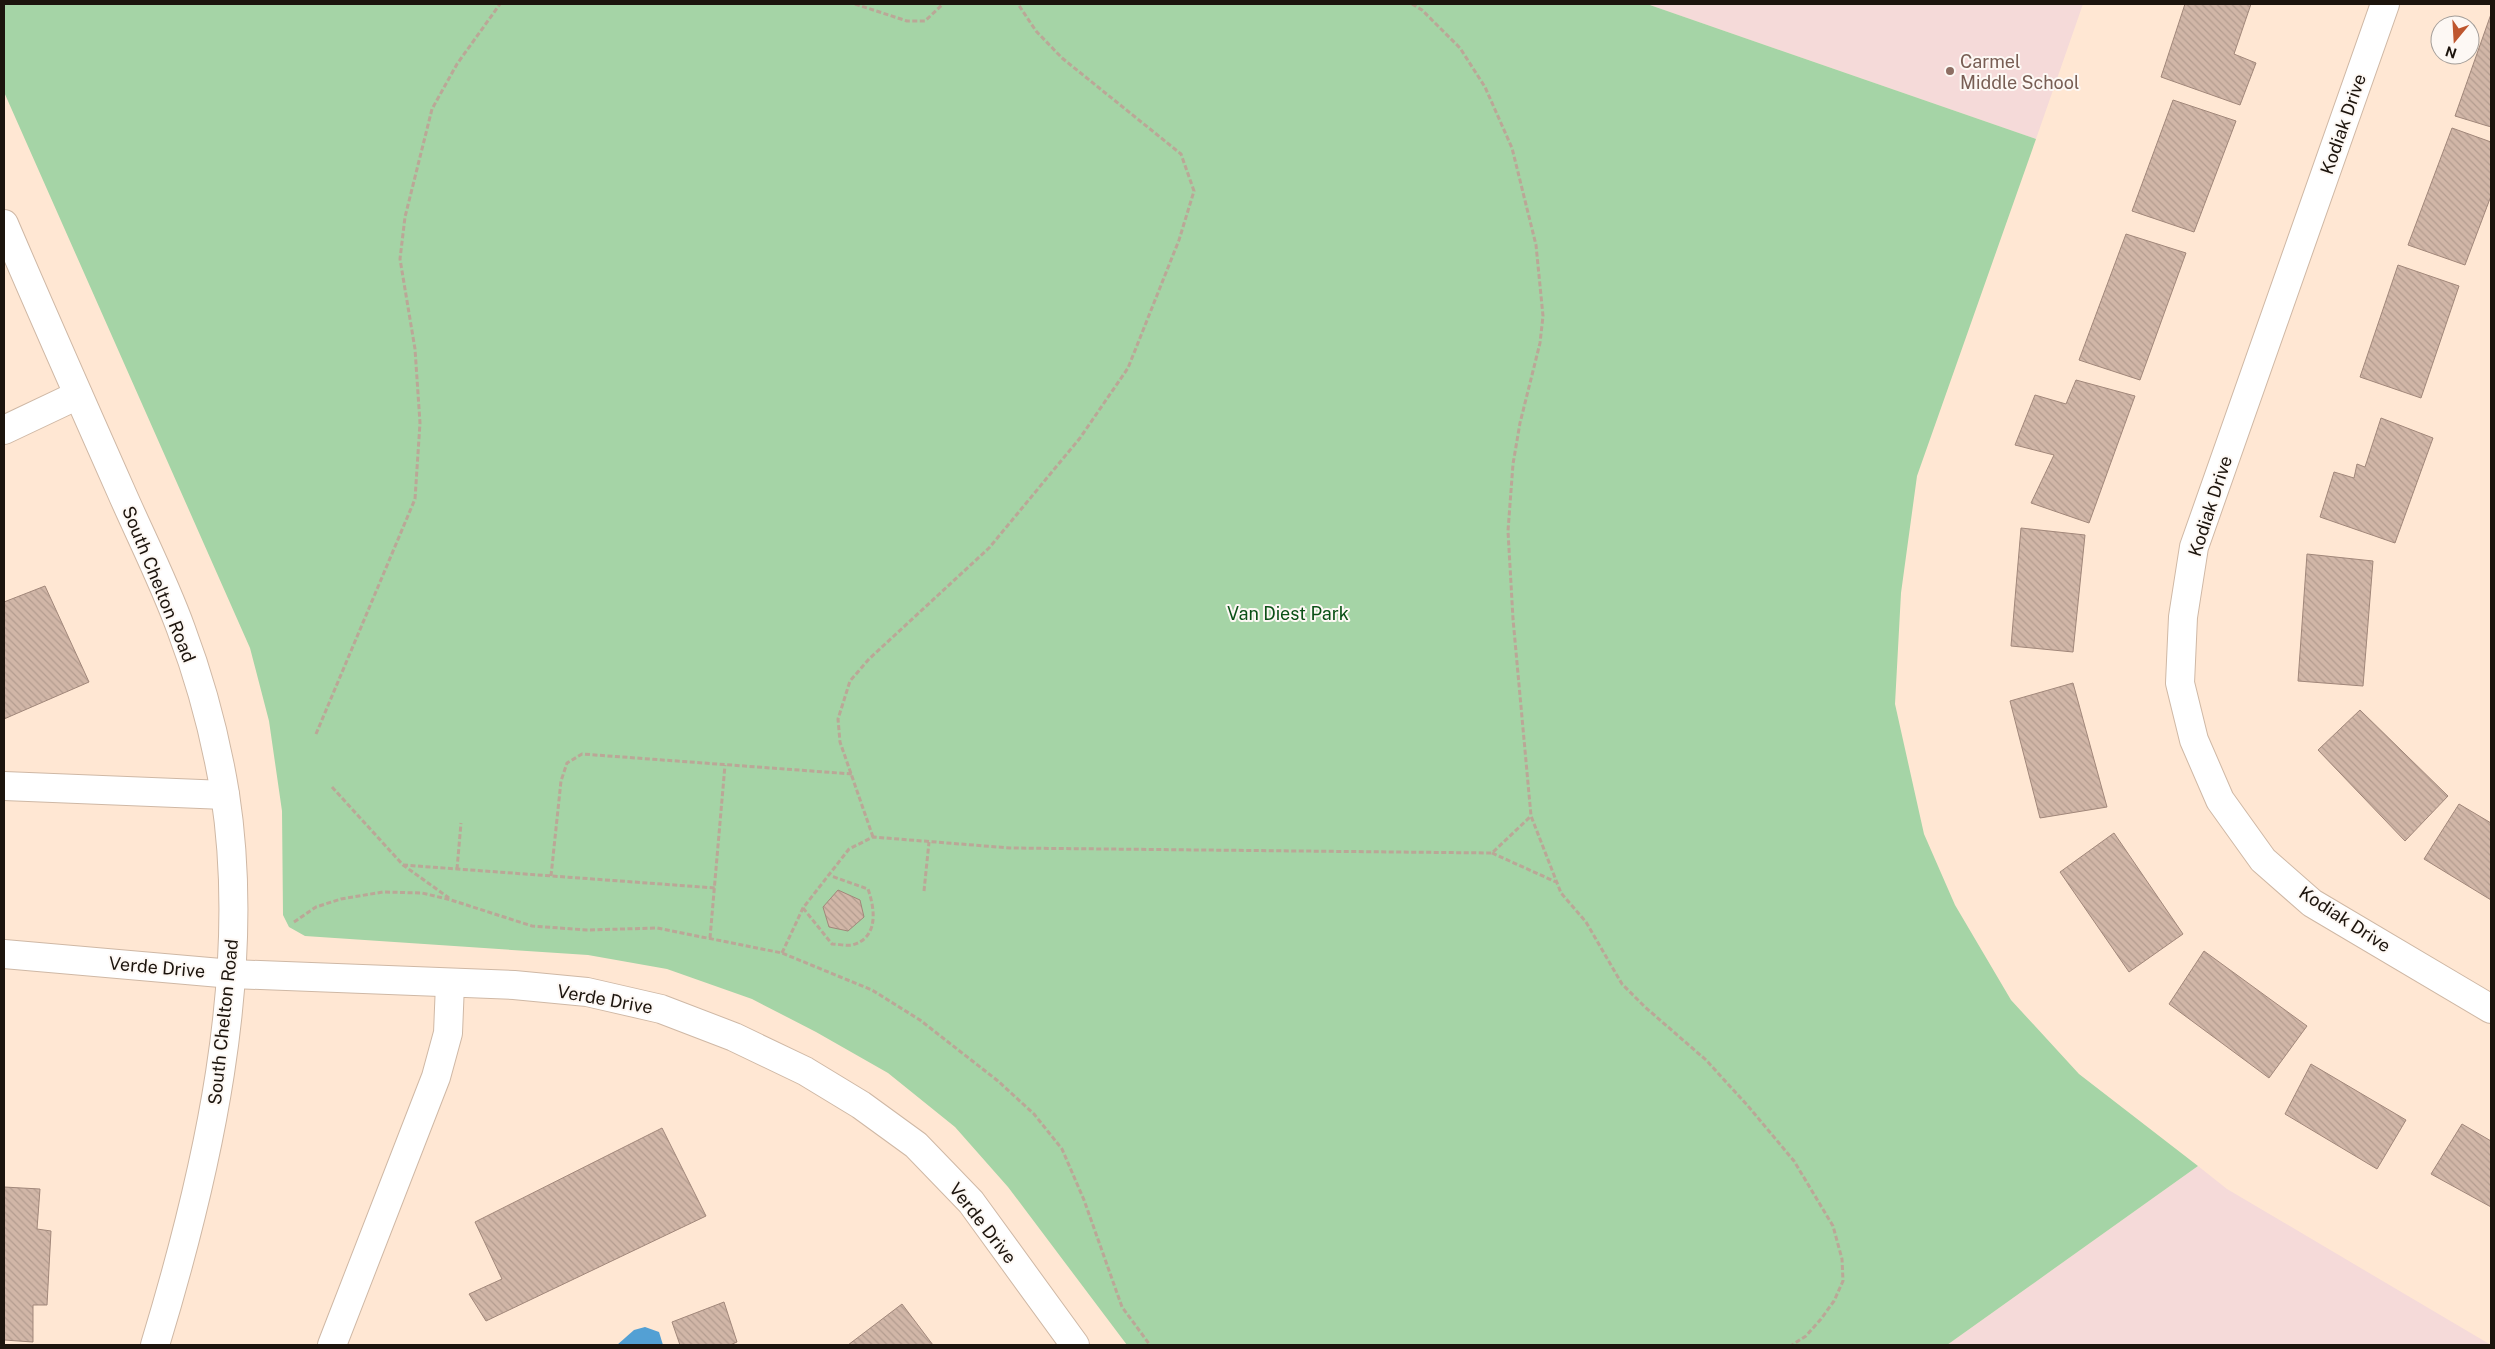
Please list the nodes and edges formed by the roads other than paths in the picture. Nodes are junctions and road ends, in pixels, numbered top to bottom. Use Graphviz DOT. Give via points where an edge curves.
graph roads {
  1 [pos="2385,4"];
  2 [pos="4,224"];
  3 [pos="78,395"];
  4 [pos="4,430"];
  5 [pos="4,786"];
  6 [pos="225,795"];
  7 [pos="4,954"];
  8 [pos="232,974"];
  9 [pos="450,984"];
  10 [pos="2491,1009"];
  11 [pos="155,1345"];
  12 [pos="332,1345"];
  13 [pos="1075,1345"];
  1 -- 10 [label="street, Kodiak Drive" via="2194,547 2182,617 2180,683 2194,740 2220,800 2263,860 2312,903"];
  2 -- 3 [label="street, South Chelton Road"];
  3 -- 4 [label="street"];
  3 -- 6 [label="street, South Chelton Road" via="181,629 207,714"];
  5 -- 6 [label="street"];
  6 -- 8 [label="street, South Chelton Road" via="233,884"];
  7 -- 8 [label="street, Verde Drive"];
  8 -- 9 [label="street, Verde Drive"];
  8 -- 11 [label="street, South Chelton Road" via="216,1102 194,1204"];
  9 -- 12 [label="street" via="448,1033 436,1076"];
  9 -- 13 [label="street, Verde Drive" via="514,985 587,992 661,1009 734,1037 805,1071 916,1145 971,1202"];
}
